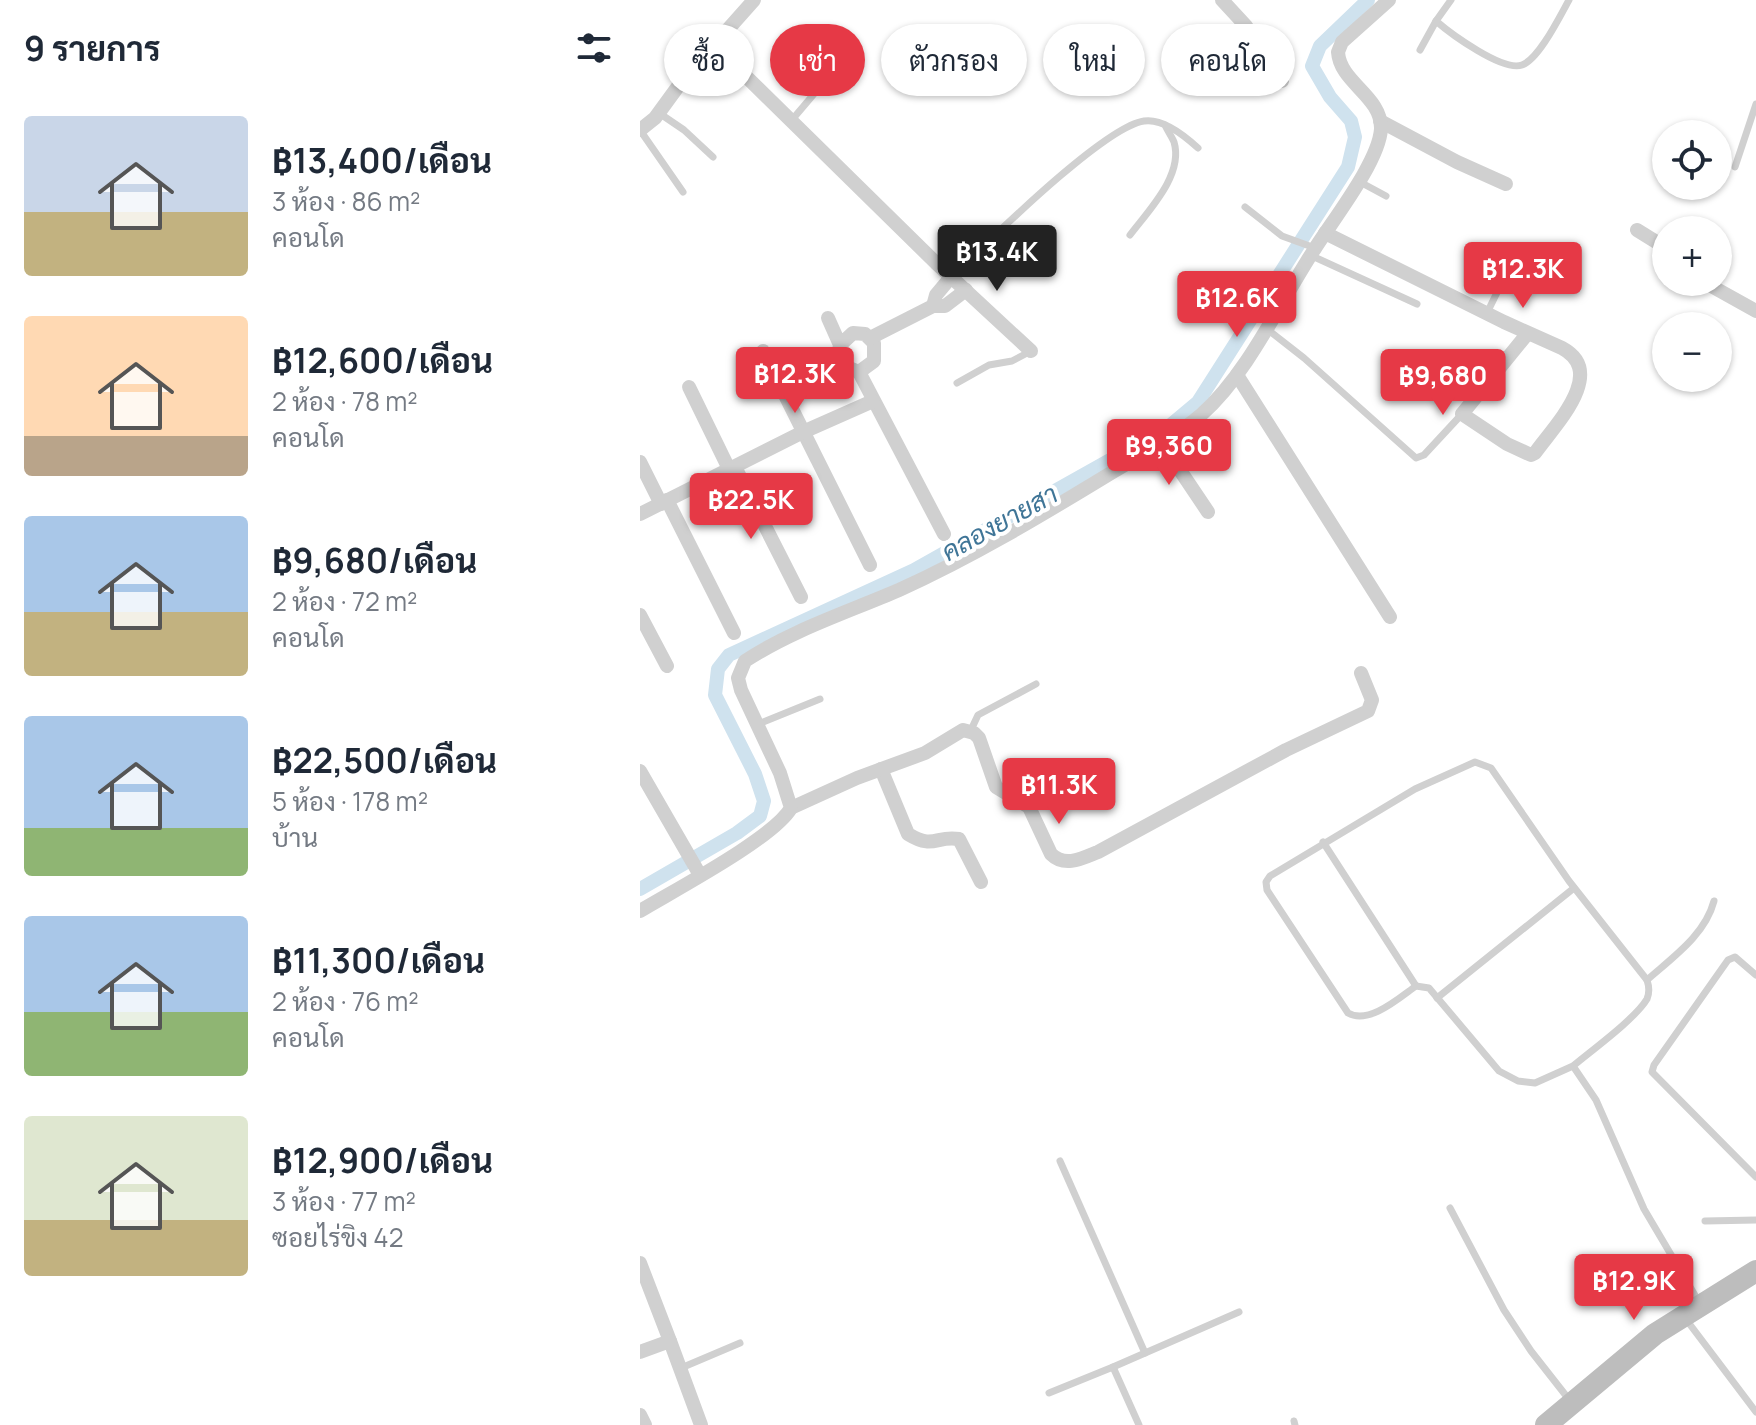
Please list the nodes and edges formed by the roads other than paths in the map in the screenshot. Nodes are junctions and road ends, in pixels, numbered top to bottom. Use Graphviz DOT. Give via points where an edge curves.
graph roads {
  1 [pos="754,0"];
  2 [pos="1222,0"];
  3 [pos="1389,0"];
  4 [pos="1451,0"];
  5 [pos="1569,0"];
  6 [pos="1436,21"];
  7 [pos="733,24"];
  8 [pos="1244,24"];
  9 [pos="1420,50"];
  10 [pos="754,84"];
  11 [pos="671,96"];
  12 [pos="812,96"];
  13 [pos="1756,104"];
  14 [pos="659,113"];
  15 [pos="791,121"];
  16 [pos="1380,121"];
  17 [pos="1164,125"];
  18 [pos="640,130"];
  19 [pos="1198,148"];
  20 [pos="713,157"];
  21 [pos="1735,167"];
  22 [pos="1358,181"];
  23 [pos="1506,184"];
  24 [pos="683,192"];
  25 [pos="1386,196"];
  26 [pos="1245,207"];
  27 [pos="1637,230"];
  28 [pos="1325,233"];
  29 [pos="1130,235"];
  30 [pos="1652,239"];
  31 [pos="1309,249"];
  32 [pos="1481,259"];
  33 [pos="951,277"];
  34 [pos="966,290"];
  35 [pos="1729,296"];
  36 [pos="1417,304"];
  37 [pos="933,306"];
  38 [pos="1756,311"];
  39 [pos="1487,313"];
  40 [pos="828,318"];
  41 [pos="1266,327"];
  42 [pos="1528,333"];
  43 [pos="870,338"];
  44 [pos="840,345"];
  45 [pos="763,351"];
  46 [pos="1031,351"];
  47 [pos="859,372"];
  48 [pos="1237,375"];
  49 [pos="957,383"];
  50 [pos="689,387"];
  51 [pos="873,401"];
  52 [pos="1462,414"];
  53 [pos="803,432"];
  54 [pos="1161,442"];
  55 [pos="640,462"];
  56 [pos="732,468"];
  57 [pos="664,502"];
  58 [pos="1208,512"];
  59 [pos="640,514"];
  60 [pos="944,534"];
  61 [pos="870,565"];
  62 [pos="801,597"];
  63 [pos="640,615"];
  64 [pos="1390,617"];
  65 [pos="734,633"];
  66 [pos="667,666"];
  67 [pos="1361,673"];
  68 [pos="1036,684"];
  69 [pos="820,699"];
  70 [pos="756,725"];
  71 [pos="970,732"];
  72 [pos="881,769"];
  73 [pos="640,771"];
  74 [pos="791,808"];
  75 [pos="1323,842"];
  76 [pos="698,872"];
  77 [pos="981,882"];
  78 [pos="1574,888"];
  79 [pos="1714,901"];
  80 [pos="640,911"];
  81 [pos="1756,975"];
  82 [pos="1647,980"];
  83 [pos="1416,986"];
  84 [pos="1437,998"];
  85 [pos="1573,1066"];
  86 [pos="1060,1161"];
  87 [pos="1756,1177"];
  88 [pos="1450,1208"];
  89 [pos="1756,1220"];
  90 [pos="1705,1221"];
  91 [pos="640,1263"];
  92 [pos="1756,1271"];
  93 [pos="1692,1310"];
  94 [pos="1239,1312"];
  95 [pos="670,1341"];
  96 [pos="740,1343"];
  97 [pos="640,1352"];
  98 [pos="1145,1353"];
  99 [pos="1113,1367"];
  100 [pos="681,1368"];
  101 [pos="1049,1393"];
  102 [pos="1573,1404"];
  103 [pos="1756,1412"];
  104 [pos="640,1415"];
  105 [pos="645,1425"];
  106 [pos="701,1425"];
  107 [pos="1139,1425"];
  108 [pos="1546,1425"];
  1 -- 7 [label="street"];
  2 -- 8 [label="street"];
  3 -- 16 [label="street" via="1342,42 1338,52 1343,69"];
  4 -- 6 [label="lane"];
  5 -- 6 [label="lane" via="1529,61 1519,66 1509,66"];
  6 -- 9 [label="lane"];
  10 -- 15 [label="street"];
  11 -- 14 [label="street"];
  12 -- 15 [label="lane"];
  13 -- 21 [label="lane"];
  14 -- 18 [label="street"];
  14 -- 20 [label="lane"];
  15 -- 33 [label="street"];
  16 -- 22 [label="street" via="1378,144"];
  16 -- 23 [label="street"];
  17 -- 19 [label="lane"];
  17 -- 29 [label="lane" via="1174,144 1175,164 1164,189"];
  17 -- 33 [label="lane" via="1145,121 1102,145 1034,199"];
  18 -- 24 [label="lane"];
  22 -- 25 [label="lane"];
  22 -- 28 [label="street"];
  26 -- 31 [label="lane"];
  27 -- 30 [label="street"];
  28 -- 31 [label="street"];
  28 -- 39 [label="street"];
  31 -- 36 [label="lane"];
  31 -- 41 [label="street"];
  32 -- 39 [label="lane" via="1506,274"];
  33 -- 34 [label="street"];
  33 -- 37 [label="street"];
  34 -- 37 [label="street" via="945,306"];
  34 -- 46 [label="street"];
  35 -- 38 [label="street"];
  37 -- 43 [label="street"];
  39 -- 42 [label="street"];
  40 -- 44 [label="street"];
  41 -- 48 [label="street"];
  41 -- 52 [label="lane" via="1416,458"];
  42 -- 52 [label="street"];
  42 -- 52 [label="street" via="1570,352 1581,375 1574,399 1535,453 1507,444"];
  43 -- 44 [label="street" via="853,333"];
  43 -- 47 [label="street" via="876,355 871,366"];
  44 -- 47 [label="street" via="840,361"];
  45 -- 53 [label="street"];
  46 -- 49 [label="lane"];
  47 -- 51 [label="street"];
  48 -- 54 [label="street" via="1201,415"];
  48 -- 64 [label="street"];
  50 -- 56 [label="street"];
  51 -- 53 [label="street"];
  51 -- 60 [label="street"];
  53 -- 56 [label="street"];
  53 -- 61 [label="street"];
  54 -- 58 [label="street"];
  54 -- 70 [label="street" via="946,569 745,661 738,678"];
  55 -- 57 [label="street"];
  56 -- 57 [label="street"];
  56 -- 62 [label="street"];
  57 -- 59 [label="street"];
  57 -- 65 [label="street"];
  63 -- 66 [label="street"];
  67 -- 71 [label="street" via="1372,700 1368,711 1098,852 1066,862 1051,854 1029,807 996,787 979,738"];
  68 -- 71 [label="lane" via="978,715"];
  69 -- 70 [label="lane"];
  70 -- 74 [label="street"];
  71 -- 72 [label="street" via="956,732 925,753"];
  72 -- 74 [label="street"];
  72 -- 77 [label="street" via="908,834 930,843 959,839"];
  73 -- 76 [label="street"];
  74 -- 76 [label="street" via="773,826"];
  75 -- 78 [label="lane" via="1461,766 1483,763 1498,776"];
  75 -- 83 [label="lane"];
  75 -- 83 [label="lane" via="1270,876 1267,890 1348,1013 1367,1017"];
  76 -- 80 [label="street"];
  78 -- 82 [label="lane"];
  78 -- 84 [label="lane"];
  79 -- 82 [label="lane" via="1710,918"];
  81 -- 87 [label="lane" via="1735,957 1728,960 1652,1072"];
  82 -- 85 [label="lane" via="1647,998"];
  83 -- 84 [label="lane" via="1429,988"];
  84 -- 85 [label="lane" via="1499,1071 1518,1081 1535,1083"];
  85 -- 93 [label="lane" via="1596,1100"];
  86 -- 98 [label="lane"];
  88 -- 102 [label="lane" via="1504,1310"];
  89 -- 90 [label="lane"];
  91 -- 95 [label="street"];
  92 -- 93 [label="street"];
  93 -- 102 [label="street" via="1655,1334"];
  93 -- 103 [label="lane"];
  94 -- 98 [label="lane"];
  95 -- 97 [label="street"];
  95 -- 100 [label="street"];
  96 -- 100 [label="lane"];
  98 -- 99 [label="lane"];
  99 -- 101 [label="lane"];
  99 -- 107 [label="lane"];
  100 -- 106 [label="street"];
  102 -- 108 [label="street"];
  104 -- 105 [label="street"];
}
